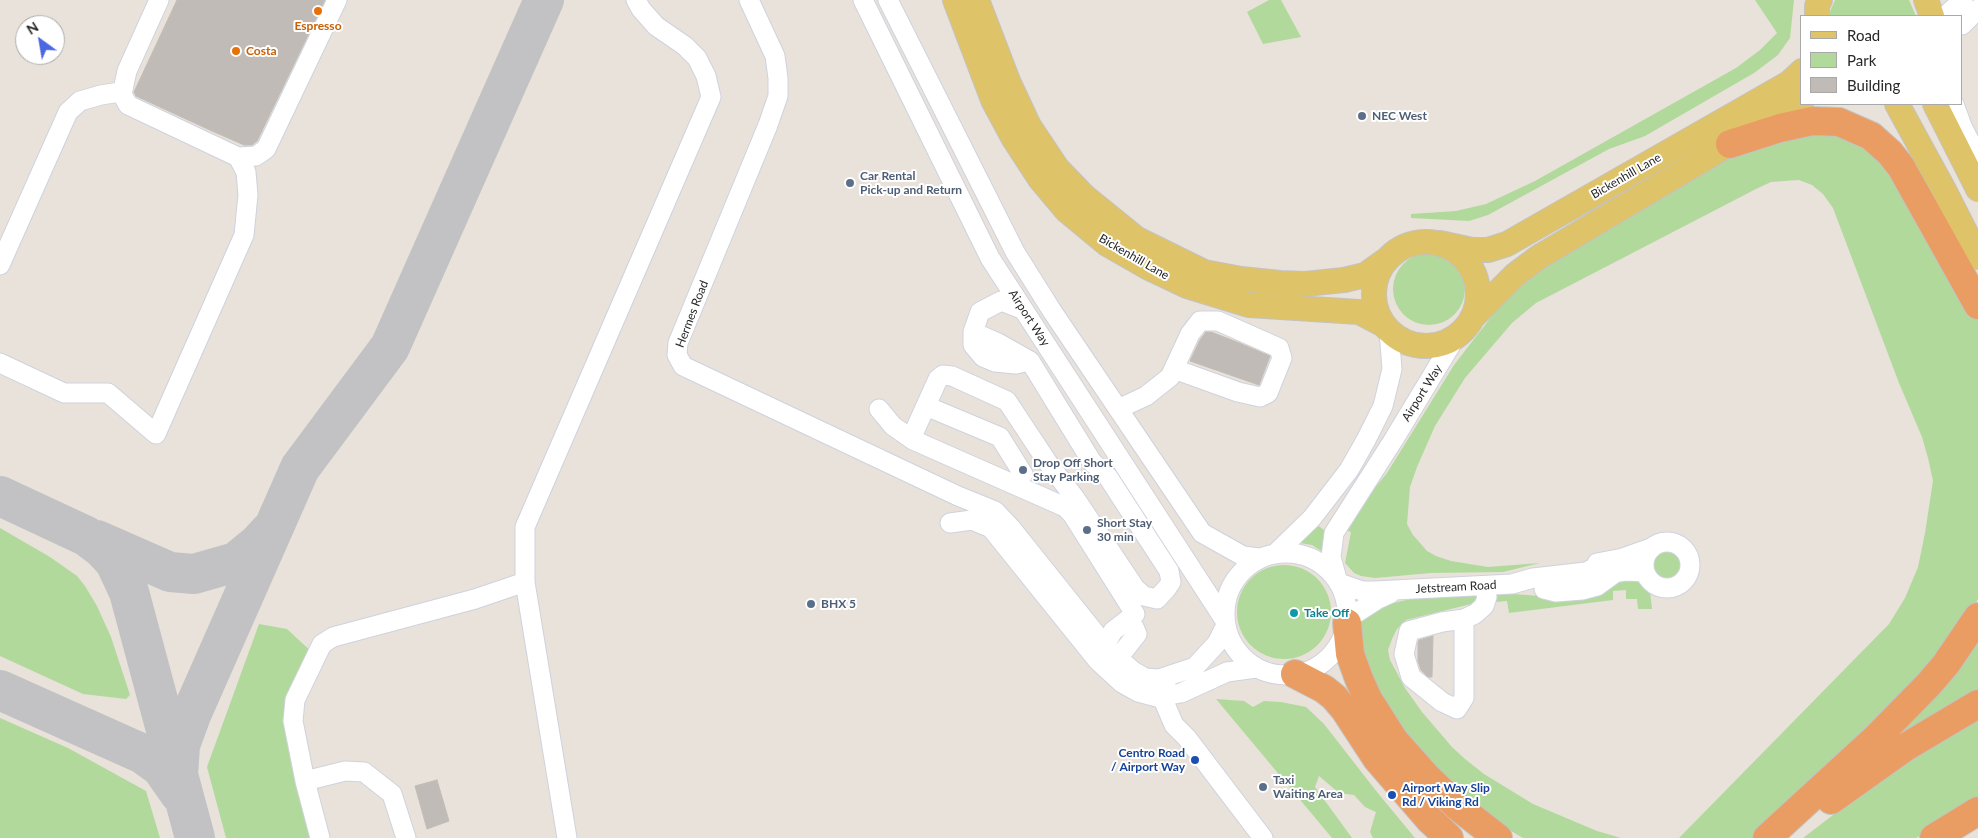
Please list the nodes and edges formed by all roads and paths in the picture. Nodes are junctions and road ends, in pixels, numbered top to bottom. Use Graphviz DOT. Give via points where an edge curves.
graph roads {
  1 [pos="159,0"];
  2 [pos="337,0"];
  3 [pos="636,0"];
  4 [pos="749,0"];
  5 [pos="863,0"];
  6 [pos="888,0"];
  7 [pos="898,0"];
  8 [pos="955,0"];
  9 [pos="977,0"];
  10 [pos="1926,0"];
  11 [pos="1963,0"];
  12 [pos="1978,9"];
  13 [pos="1932,15"];
  14 [pos="1946,15"];
  15 [pos="1963,24"];
  16 [pos="908,40"];
  17 [pos="1800,73"];
  18 [pos="120,92"];
  19 [pos="1800,102"];
  20 [pos="1898,105"];
  21 [pos="1936,105"];
  22 [pos="1954,105"];
  23 [pos="1730,144"];
  24 [pos="238,157"];
  25 [pos="1978,158"];
  26 [pos="1978,190"];
  27 [pos="1440,243"];
  28 [pos="1978,257"];
  29 [pos="1386,260"];
  30 [pos="0,265"];
  31 [pos="1978,305"];
  32 [pos="1024,310"];
  33 [pos="1475,315"];
  34 [pos="1386,328"];
  35 [pos="1455,338"];
  36 [pos="0,363"];
  37 [pos="1174,368"];
  38 [pos="926,406"];
  39 [pos="879,409"];
  40 [pos="1118,409"];
  41 [pos="913,440"];
  42 [pos="1015,485"];
  43 [pos="1070,503"];
  44 [pos="950,522"];
  45 [pos="1651,548"];
  46 [pos="1267,555"];
  47 [pos="1611,567"];
  48 [pos="1645,572"];
  49 [pos="1338,581"];
  50 [pos="526,582"];
  51 [pos="1538,584"];
  52 [pos="1484,586"];
  53 [pos="1399,590"];
  54 [pos="1157,599"];
  55 [pos="1978,617"];
  56 [pos="1464,619"];
  57 [pos="1135,621"];
  58 [pos="1347,621"];
  59 [pos="1225,623"];
  60 [pos="1112,652"];
  61 [pos="1256,668"];
  62 [pos="1295,674"];
  63 [pos="1168,677"];
  64 [pos="1172,694"];
  65 [pos="1978,704"];
  66 [pos="305,781"];
  67 [pos="1978,811"];
  68 [pos="1978,824"];
  69 [pos="1258,831"];
  70 [pos="320,838"];
  71 [pos="406,838"];
  72 [pos="566,838"];
  73 [pos="1449,838"];
  74 [pos="1498,838"];
  75 [pos="1767,838"];
  76 [pos="1779,838"];
  77 [pos="1934,838"];
  78 [pos="1956,838"];
  1 -- 24 [label="street" via="126,71 122,94 128,105"];
  2 -- 24 [label="street" via="266,149 256,156"];
  3 -- 50 [label="street" via="656,26 697,58 712,97 525,527"];
  4 -- 60 [label="street, Hermes Road" via="775,56 778,96 678,343 680,362 691,371 994,511"];
  5 -- 32 [label="street, Airport Way" via="990,258"];
  6 -- 16 [label="street, Airport Way"];
  7 -- 16 [label="street"];
  8 -- 34 [label="main road, Bickenhill Lane" via="993,100 1014,139 1040,179 1066,210 1107,244 1188,286 1258,305 1360,312"];
  9 -- 29 [label="main road, Bickenhill Lane" via="1029,126 1056,168 1084,196 1137,239 1204,272 1280,283 1344,280 1364,275"];
  10 -- 13 [label="main road"];
  11 -- 14 [label="street"];
  12 -- 15 [label="street"];
  16 -- 40 [label="street, Airport Way" via="1015,252"];
  17 -- 27 [label="main road, Bickenhill Lane" via="1789,83 1507,244 1488,250 1472,250"];
  18 -- 30 [label="street" via="80,101 68,112"];
  19 -- 23 [label="main road, Bickenhill Lane"];
  20 -- 28 [label="main road"];
  21 -- 26 [label="main road"];
  22 -- 25 [label="street"];
  23 -- 31 [label="highway" via="1812,121 1839,122 1871,136 1902,167"];
  23 -- 33 [label="main road, Bickenhill Lane" via="1539,257 1515,275"];
  24 -- 36 [label="street" via="246,172 248,195 244,235 156,434 108,393 64,393"];
  27 -- 29 [label="main road" via="1411,244"];
  27 -- 33 [label="main road" via="1466,258 1474,271 1479,300"];
  29 -- 34 [label="main road" via="1379,271 1374,292 1377,312"];
  32 -- 54 [label="street" via="1001,302 980,312 973,332 1030,362 1092,462 1108,477 1168,571 1171,582"];
  32 -- 59 [label="street, Airport Way"];
  33 -- 35 [label="main road"];
  34 -- 35 [label="main road" via="1407,342 1428,346"];
  34 -- 46 [label="street" via="1392,369 1383,406 1366,440 1349,470 1312,518"];
  35 -- 49 [label="street, Airport Way" via="1334,533 1331,557"];
  37 -- 37 [label="street" via="1200,321 1218,321 1279,348 1282,358 1268,392 1260,397"];
  37 -- 40 [label="street" via="1170,377 1146,396"];
  38 -- 41 [label="street"];
  38 -- 42 [label="street" via="1000,437 1023,474"];
  38 -- 43 [label="street" via="943,375 1007,401"];
  39 -- 41 [label="street" via="893,426"];
  40 -- 46 [label="street, Airport Way" via="1202,533 1243,556"];
  41 -- 42 [label="street"];
  42 -- 43 [label="street"];
  43 -- 54 [label="street" via="1134,588 1144,596"];
  43 -- 57 [label="street" via="1072,514"];
  44 -- 64 [label="street" via="972,520 991,528 1098,661 1122,683 1157,697"];
  45 -- 47 [label="street"];
  45 -- 48 [label="street" via="1644,560"];
  45 -- 48 [label="street" via="1666,541 1680,545 1690,557 1691,568 1685,580 1673,588 1656,586"];
  46 -- 49 [label="street" via="1298,553 1318,561"];
  46 -- 59 [label="street" via="1246,566 1236,577 1226,597"];
  47 -- 48 [label="street"];
  47 -- 51 [label="street" via="1566,566 1548,571"];
  47 -- 51 [label="street, Jetstream Road" via="1597,586 1582,590 1556,592"];
  49 -- 53 [label="street, Jetstream Road" via="1362,591"];
  49 -- 58 [label="street" via="1346,599"];
  50 -- 66 [label="street" via="474,600 333,637 322,644 295,700 293,721"];
  50 -- 72 [label="street"];
  51 -- 52 [label="street, Jetstream Road"];
  52 -- 53 [label="street, Jetstream Road"];
  52 -- 56 [label="street" via="1487,597 1484,606"];
  53 -- 58 [label="street, Jetstream Road" via="1378,598"];
  54 -- 57 [label="street"];
  55 -- 75 [label="highway" via="1929,684 1876,738"];
  56 -- 56 [label="street" via="1464,698 1457,709 1442,702 1411,677 1404,654 1409,631"];
  57 -- 60 [label="street" via="1113,631"];
  58 -- 62 [label="street" via="1339,644 1330,656 1318,666"];
  58 -- 74 [label="highway" via="1350,654 1359,679 1394,740 1451,800"];
  59 -- 61 [label="street" via="1236,650"];
  59 -- 63 [label="street" via="1217,643 1195,667"];
  60 -- 63 [label="street" via="1145,678"];
  61 -- 62 [label="street" via="1274,674"];
  61 -- 64 [label="street" via="1227,672"];
  62 -- 73 [label="highway" via="1334,697 1383,766"];
  63 -- 64 [label="street"];
  64 -- 69 [label="street" via="1174,725"];
  65 -- 76 [label="highway" via="1904,748"];
  66 -- 70 [label="street"];
  66 -- 71 [label="street" via="345,771 364,772 392,794"];
  67 -- 77 [label="highway"];
  68 -- 78 [label="highway"];
}
